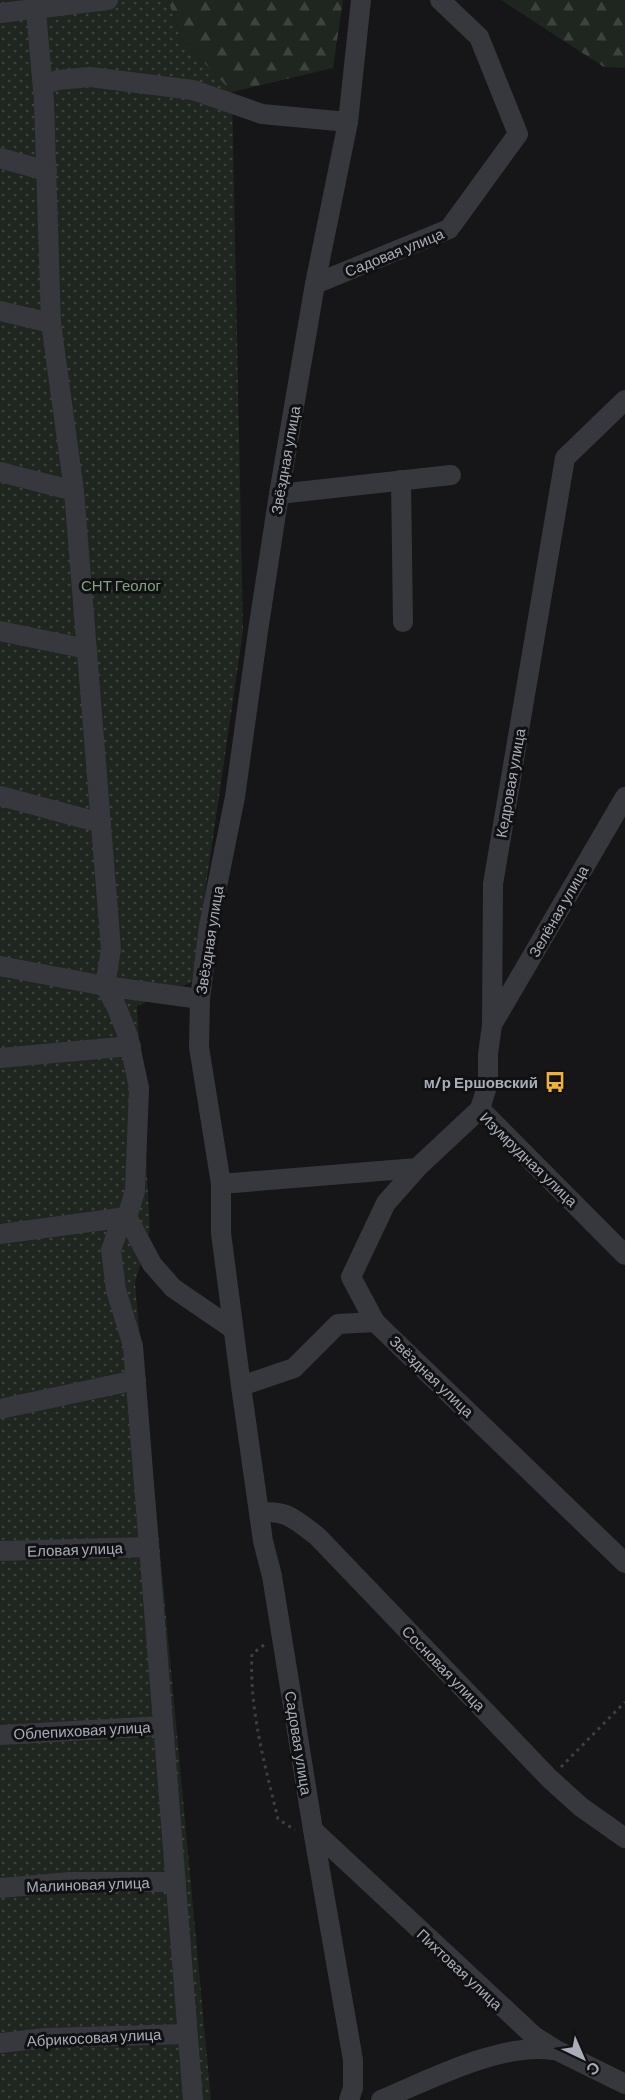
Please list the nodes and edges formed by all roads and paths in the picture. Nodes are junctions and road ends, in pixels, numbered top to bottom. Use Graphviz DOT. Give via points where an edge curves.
graph roads {
  1 [pos="108,0"];
  2 [pos="362,0"];
  3 [pos="440,0"];
  4 [pos="35,4"];
  5 [pos="0,13"];
  6 [pos="43,85"];
  7 [pos="348,123"];
  8 [pos="0,158"];
  9 [pos="47,171"];
  10 [pos="315,284"];
  11 [pos="0,311"];
  12 [pos="51,323"];
  13 [pos="625,400"];
  14 [pos="0,472"];
  15 [pos="451,475"];
  16 [pos="401,480"];
  17 [pos="74,490"];
  18 [pos="279,494"];
  19 [pos="403,622"];
  20 [pos="0,631"];
  21 [pos="87,649"];
  22 [pos="0,796"];
  23 [pos="625,797"];
  24 [pos="101,824"];
  25 [pos="0,966"];
  26 [pos="105,986"];
  27 [pos="200,999"];
  28 [pos="492,1025"];
  29 [pos="131,1046"];
  30 [pos="0,1058"];
  31 [pos="480,1109"];
  32 [pos="417,1168"];
  33 [pos="221,1184"];
  34 [pos="127,1217"];
  35 [pos="0,1234"];
  36 [pos="625,1255"];
  37 [pos="375,1322"];
  38 [pos="233,1329"];
  39 [pos="136,1380"];
  40 [pos="241,1386"];
  41 [pos="0,1409"];
  42 [pos="259,1514"];
  43 [pos="149,1547"];
  44 [pos="0,1551"];
  45 [pos="625,1563"];
  46 [pos="281,1632"];
  47 [pos="625,1702"];
  48 [pos="163,1726"];
  49 [pos="0,1735"];
  50 [pos="549,1778"];
  51 [pos="314,1836"];
  52 [pos="625,1838"];
  53 [pos="176,1882"];
  54 [pos="0,1888"];
  55 [pos="188,2034"];
  56 [pos="0,2043"];
  57 [pos="556,2050"];
  58 [pos="625,2084"];
  59 [pos="193,2100"];
  60 [pos="349,2100"];
  61 [pos="381,2100"];
  1 -- 4 [label="street"];
  2 -- 7 [label="street, Звёздная улица"];
  3 -- 10 [label="street, Садовая улица" via="479,37 518,134 449,229"];
  4 -- 5 [label="street" via="18,12"];
  4 -- 6 [label="street"];
  6 -- 7 [label="street" via="90,77 193,90 262,114"];
  6 -- 9 [label="street"];
  7 -- 10 [label="street, Звёздная улица"];
  8 -- 9 [label="street"];
  9 -- 12 [label="street"];
  10 -- 18 [label="street, Звёздная улица"];
  11 -- 12 [label="street"];
  12 -- 17 [label="street"];
  13 -- 28 [label="street, Кедровая улица" via="565,458 493,884"];
  14 -- 17 [label="street"];
  15 -- 16 [label="street"];
  16 -- 18 [label="street"];
  16 -- 19 [label="street"];
  17 -- 21 [label="street"];
  18 -- 27 [label="street, Звёздная улица" via="236,797 209,926"];
  20 -- 21 [label="street"];
  21 -- 24 [label="street"];
  22 -- 24 [label="street"];
  23 -- 28 [label="street, Зелёная улица"];
  24 -- 26 [label="street" via="111,950"];
  25 -- 26 [label="street"];
  26 -- 27 [label="street"];
  26 -- 29 [label="street"];
  27 -- 33 [label="street, Звёздная улица" via="199,1047"];
  28 -- 31 [label="street, Кедровая улица" via="488,1083"];
  29 -- 30 [label="street"];
  29 -- 34 [label="street" via="139,1088 135,1191"];
  31 -- 32 [label="street, Изумрудная улица"];
  31 -- 36 [label="street, Изумрудная улица"];
  32 -- 33 [label="street"];
  32 -- 37 [label="street, Изумрудная улица" via="386,1203 351,1277"];
  33 -- 38 [label="street, Звёздная улица" via="221,1233"];
  34 -- 35 [label="street"];
  34 -- 38 [label="street" via="152,1264 173,1288"];
  34 -- 39 [label="street" via="111,1250 116,1290 133,1346"];
  37 -- 40 [label="street" via="338,1324 294,1368"];
  37 -- 45 [label="street, Звёздная улица"];
  38 -- 40 [label="street, Звёздная улица"];
  39 -- 41 [label="street"];
  39 -- 43 [label="street"];
  40 -- 42 [label="street, Садовая улица"];
  42 -- 46 [label="street, Садовая улица"];
  42 -- 50 [label="street, Сосновая улица" via="276,1511 317,1536"];
  43 -- 44 [label="street, Еловая улица"];
  43 -- 48 [label="street"];
  46 -- 51 [label="street, Садовая улица"];
  46 -- 51 [label="path" via="252,1654 251,1684 262,1752 278,1819"];
  47 -- 50 [label="path"];
  48 -- 49 [label="street, Облепиховая улица"];
  48 -- 53 [label="street"];
  50 -- 52 [label="street, Сосновая улица"];
  51 -- 57 [label="street, Пихтовая улица" via="513,2018"];
  51 -- 60 [label="street, Садовая улица" via="354,2061"];
  53 -- 54 [label="street, Малиновая улица" via="70,1882"];
  53 -- 55 [label="street"];
  55 -- 56 [label="street, Абрикосовая улица"];
  55 -- 59 [label="street"];
  57 -- 58 [label="street, Пихтовая улица"];
  57 -- 61 [label="street" via="536,2047 476,2061"];
}
